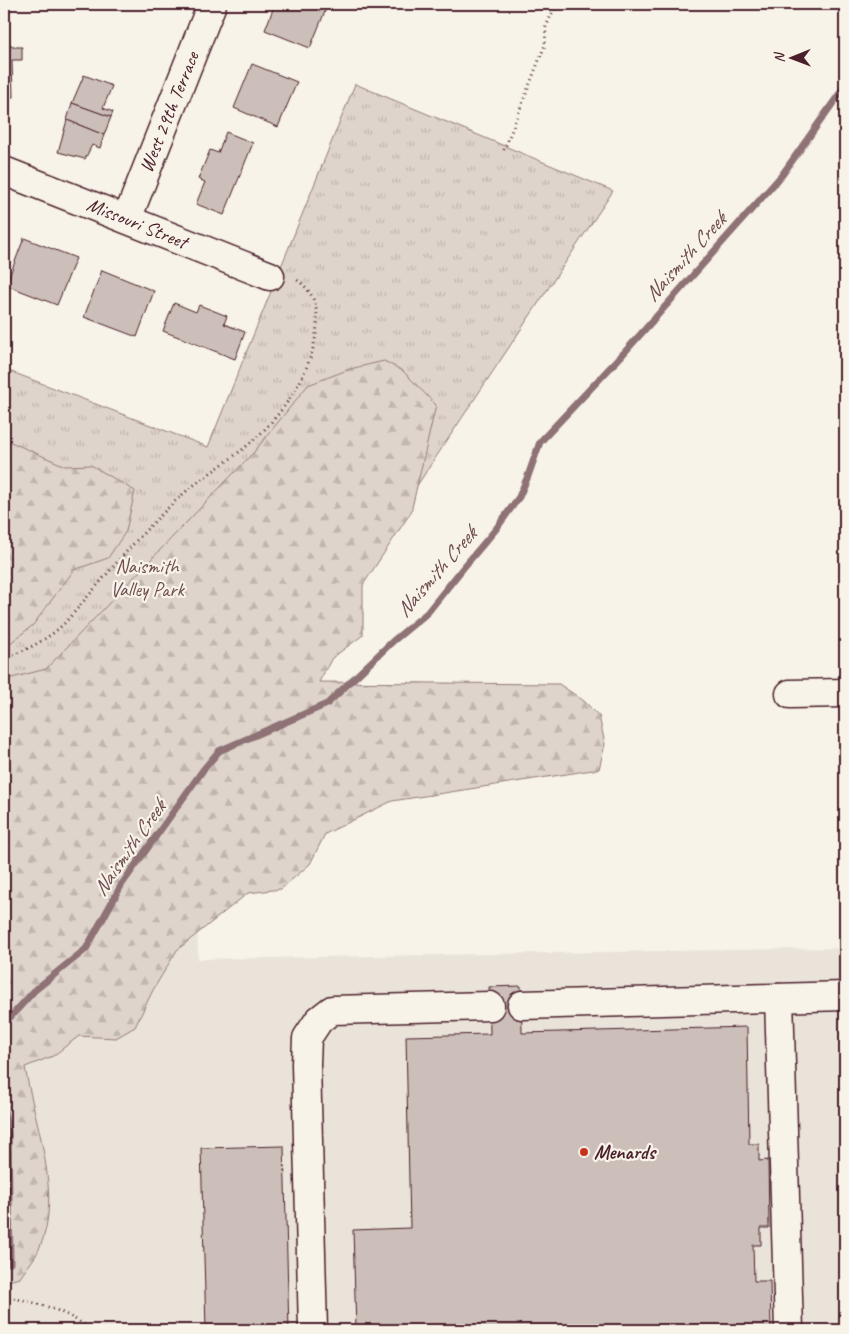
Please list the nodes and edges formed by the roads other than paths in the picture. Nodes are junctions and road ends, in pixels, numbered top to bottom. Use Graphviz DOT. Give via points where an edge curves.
graph roads {
  1 [pos="212,4"];
  2 [pos="4,171"];
  3 [pos="126,219"];
  4 [pos="270,276"];
  5 [pos="845,693"];
  6 [pos="790,694"];
  7 [pos="845,996"];
  8 [pos="779,998"];
  9 [pos="522,1005"];
  10 [pos="490,1006"];
  11 [pos="313,1330"];
  12 [pos="789,1330"];
  1 -- 3 [label="street, West 29th Terrace"];
  2 -- 3 [label="street, Missouri Street"];
  3 -- 4 [label="street, Missouri Street"];
  5 -- 6 [label="street"];
  7 -- 8 [label="street"];
  8 -- 9 [label="street"];
  8 -- 12 [label="street"];
  10 -- 11 [label="street" via="332,1010 319,1020 307,1038"];
}
